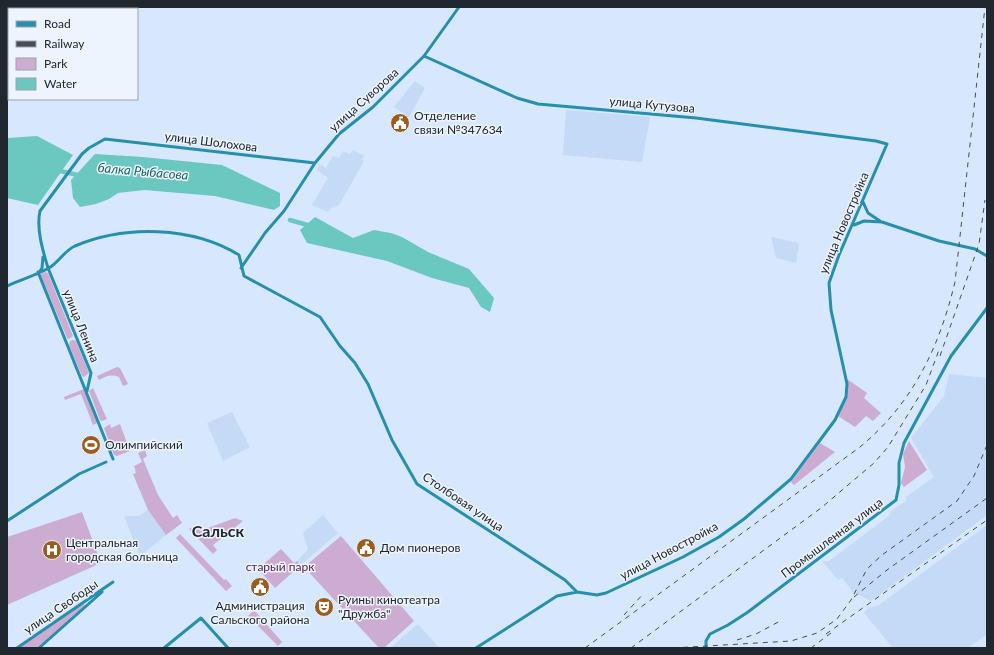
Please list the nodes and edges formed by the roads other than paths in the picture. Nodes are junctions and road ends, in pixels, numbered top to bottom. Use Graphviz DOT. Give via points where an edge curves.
graph roads {
  1 [pos="459,7"];
  2 [pos="424,56"];
  3 [pos="887,144"];
  4 [pos="315,163"];
  5 [pos="863,202"];
  6 [pos="882,222"];
  7 [pos="853,225"];
  8 [pos="43,252"];
  9 [pos="987,256"];
  10 [pos="48,268"];
  11 [pos="242,268"];
  12 [pos="38,272"];
  13 [pos="7,286"];
  14 [pos="987,308"];
  15 [pos="87,391"];
  16 [pos="113,459"];
  17 [pos="106,462"];
  18 [pos="7,521"];
  19 [pos="577,592"];
  20 [pos="17,648"];
  21 [pos="40,648"];
  22 [pos="164,648"];
  23 [pos="228,648"];
  24 [pos="476,648"];
  25 [pos="706,648"];
  1 -- 2 [label="main road, улица Суворова"];
  2 -- 3 [label="main road, улица Кутузова" via="517,98 538,104 696,118"];
  2 -- 4 [label="main road, улица Суворова" via="373,107 339,134"];
  3 -- 5 [label="main road, улица Новостройка"];
  4 -- 8 [label="main road, улица Шолохова" via="105,139 82,154 40,211"];
  4 -- 11 [label="main road, улица Суворова"];
  5 -- 6 [label="main road" via="868,213"];
  5 -- 7 [label="main road, улица Новостройка"];
  6 -- 7 [label="main road" via="864,221"];
  6 -- 9 [label="main road" via="939,241 975,249"];
  7 -- 19 [label="main road, улица Новостройка" via="832,275 829,294 846,371 846,397 835,420 791,480 725,532 683,557 606,593 597,595"];
  8 -- 10 [label="main road, улица Ленина"];
  8 -- 12 [label="main road" via="44,262"];
  10 -- 11 [label="main road" via="74,247 115,235 135,233 191,236 212,242 239,256"];
  10 -- 12 [label="main road"];
  10 -- 15 [label="main road, улица Ленина" via="91,373"];
  11 -- 19 [label="main road, Столбовая улица" via="244,276 320,317 368,384 392,440 417,484 565,580"];
  12 -- 13 [label="main road"];
  12 -- 15 [label="main road, улица Ленина"];
  14 -- 25 [label="main road, Промышленная улица" via="951,356 904,443 899,463 896,500 766,599 710,634"];
  15 -- 16 [label="main road, улица Ленина"];
  17 -- 18 [label="main road" via="79,474"];
  19 -- 24 [label="main road, улица Новостройка" via="557,596"];
  20 -- 21 [label="main road, улица Свободы" via="113,582"];
  22 -- 23 [label="main road" via="201,618"];
}
